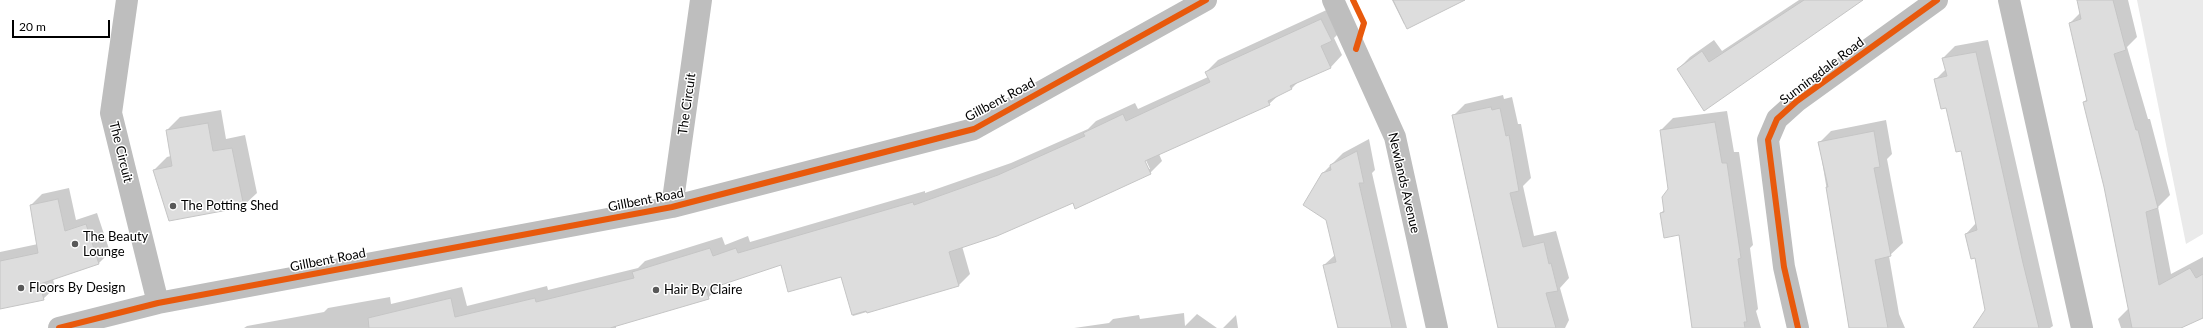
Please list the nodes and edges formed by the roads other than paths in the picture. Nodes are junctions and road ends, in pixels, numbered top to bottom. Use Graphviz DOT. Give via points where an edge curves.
graph roads {
  1 [pos="127,0"];
  2 [pos="701,0"];
  3 [pos="1206,0"];
  4 [pos="1333,0"];
  5 [pos="1937,0"];
  6 [pos="2009,0"];
  7 [pos="672,207"];
  8 [pos="158,303"];
  9 [pos="59,328"];
  10 [pos="1437,328"];
  11 [pos="1798,328"];
  12 [pos="2082,328"];
  1 -- 8 [label="street, The Circuit" via="111,113"];
  2 -- 7 [label="street, The Circuit"];
  3 -- 7 [label="street, Gillbent Road" via="974,129"];
  4 -- 10 [label="street, Newlands Avenue" via="1395,137"];
  5 -- 11 [label="street, Sunningdale Road" via="1798,101 1777,119 1768,140 1784,267"];
  6 -- 12 [label="street"];
  7 -- 8 [label="street, Gillbent Road"];
  8 -- 9 [label="street, Gillbent Road"];
}
